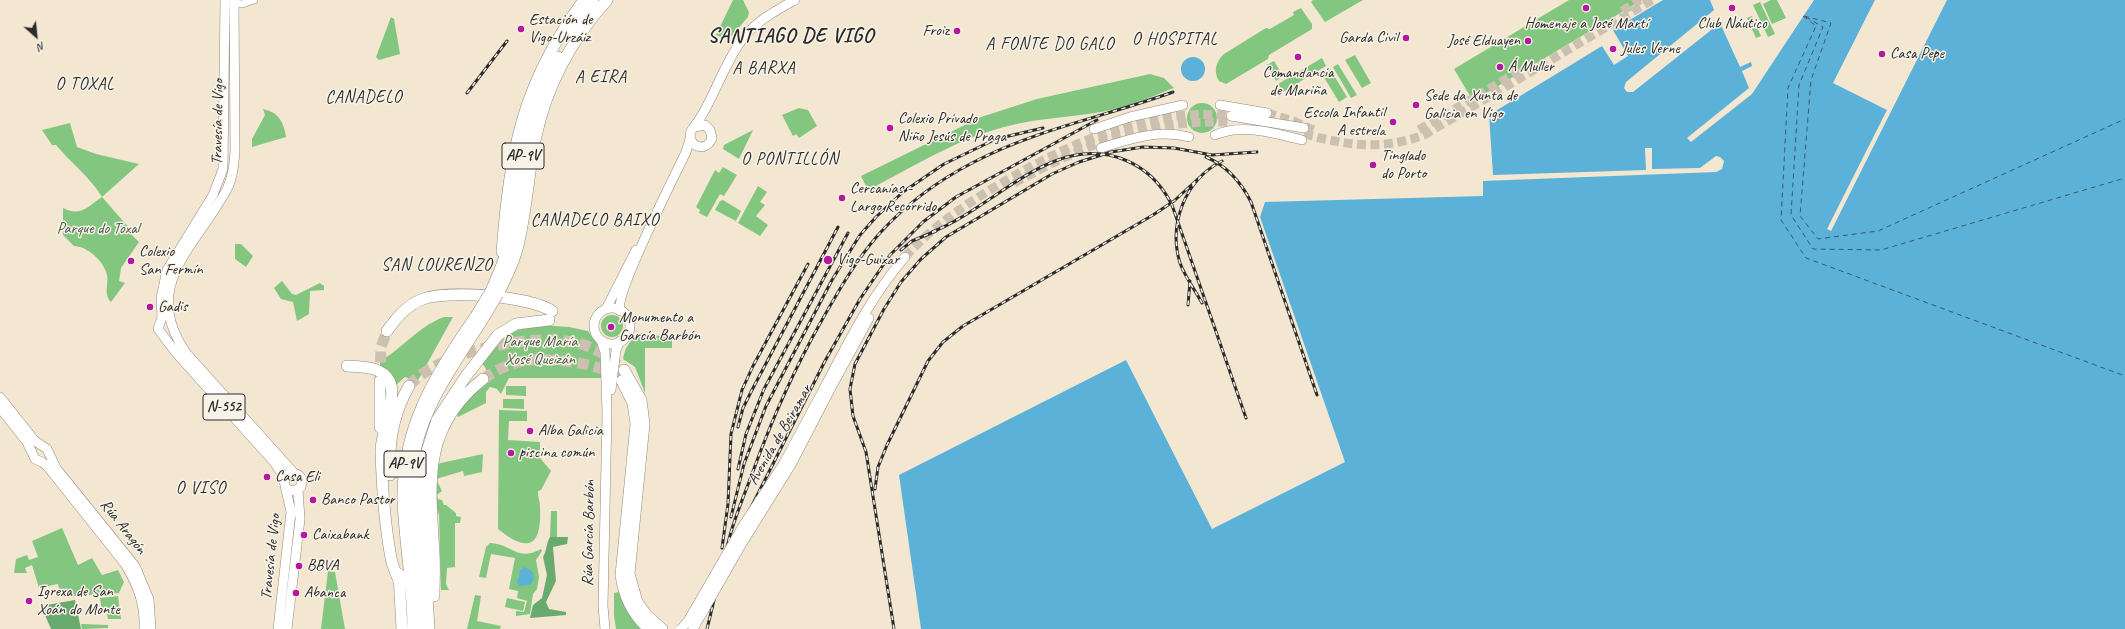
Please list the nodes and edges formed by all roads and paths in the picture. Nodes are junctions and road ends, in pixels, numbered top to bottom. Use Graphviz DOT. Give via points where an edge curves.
graph roads {
  1 [pos="224,0"];
  2 [pos="254,0"];
  3 [pos="584,0"];
  4 [pos="593,0"];
  5 [pos="597,0"];
  6 [pos="601,0"];
  7 [pos="607,0"];
  8 [pos="794,0"];
  9 [pos="234,2"];
  10 [pos="576,27"];
  11 [pos="576,39"];
  12 [pos="1183,104"];
  13 [pos="1220,105"];
  14 [pos="707,109"];
  15 [pos="1267,113"];
  16 [pos="1231,119"];
  17 [pos="695,127"];
  18 [pos="707,127"];
  19 [pos="1094,129"];
  20 [pos="1215,135"];
  21 [pos="1189,137"];
  22 [pos="693,142"];
  23 [pos="1101,148"];
  24 [pos="218,185"];
  25 [pos="215,208"];
  26 [pos="645,237"];
  27 [pos="907,258"];
  28 [pos="498,274"];
  29 [pos="495,293"];
  30 [pos="606,309"];
  31 [pos="620,311"];
  32 [pos="480,316"];
  33 [pos="161,322"];
  34 [pos="173,327"];
  35 [pos="387,331"];
  36 [pos="163,336"];
  37 [pos="601,340"];
  38 [pos="620,341"];
  39 [pos="346,366"];
  40 [pos="623,375"];
  41 [pos="483,379"];
  42 [pos="380,381"];
  43 [pos="831,382"];
  44 [pos="409,386"];
  45 [pos="0,397"];
  46 [pos="0,408"];
  47 [pos="639,410"];
  48 [pos="607,413"];
  49 [pos="40,446"];
  50 [pos="381,450"];
  51 [pos="33,452"];
  52 [pos="48,454"];
  53 [pos="42,462"];
  54 [pos="294,473"];
  55 [pos="284,479"];
  56 [pos="287,489"];
  57 [pos="298,490"];
  58 [pos="399,581"];
  59 [pos="144,629"];
  60 [pos="151,629"];
  61 [pos="278,629"];
  62 [pos="286,629"];
  63 [pos="402,629"];
  64 [pos="412,629"];
  65 [pos="421,629"];
  66 [pos="431,629"];
  67 [pos="605,629"];
  68 [pos="650,629"];
  69 [pos="662,629"];
  70 [pos="681,629"];
  71 [pos="693,629"];
  1 -- 24 [label="main road, Travesía de Vigo" via="225,157"];
  2 -- 9 [label="street" via="242,4"];
  3 -- 28 [label="highway" via="541,68 521,119 507,189"];
  4 -- 10 [label="highway"];
  5 -- 10 [label="highway"];
  6 -- 11 [label="highway" via="584,22"];
  7 -- 11 [label="highway"];
  8 -- 14 [label="main road" via="763,19 744,37"];
  9 -- 25 [label="main road, Travesía de Vigo" via="235,151 229,183"];
  10 -- 28 [label="highway, AP-9V" via="542,87 534,109 522,159 512,233"];
  11 -- 29 [label="highway, AP-9V" via="560,68 543,111 531,162 517,250"];
  12 -- 19 [label="main road"];
  13 -- 15 [label="main road"];
  14 -- 17 [label="main road"];
  14 -- 18 [label="main road"];
  16 -- 20 [label="main road" via="1303,134 1233,129"];
  17 -- 18 [label="main road"];
  17 -- 22 [label="main road" via="691,131"];
  18 -- 22 [label="main road" via="712,132 711,142 704,147"];
  21 -- 23 [label="main road" via="1169,133 1152,134"];
  22 -- 26 [label="main road"];
  24 -- 25 [label="main road"];
  24 -- 33 [label="main road, Travesía de Vigo" via="167,270 162,289"];
  25 -- 34 [label="main road, Travesía de Vigo" via="173,275 169,293 169,312"];
  26 -- 30 [label="main road" via="632,256"];
  26 -- 31 [label="main road" via="620,300"];
  27 -- 43 [label="main road, Avenida de Beiramar" via="874,308"];
  28 -- 29 [label="highway, AP-9V"];
  29 -- 32 [label="highway, AP-9V, bridge"];
  30 -- 31 [label="main road"];
  30 -- 37 [label="main road" via="598,314 594,323 595,332"];
  31 -- 38 [label="main road" via="627,318 629,327 627,335"];
  32 -- 64 [label="highway, AP-9V" via="457,343 427,394 415,419 408,445 403,501"];
  32 -- 65 [label="highway, AP-9V" via="434,397 424,421 412,468"];
  33 -- 34 [label="main road" via="168,321"];
  33 -- 36 [label="main road" via="158,329"];
  34 -- 36 [label="main road" via="170,335"];
  34 -- 54 [label="main road, Travesía de Vigo / N-552" via="187,354"];
  35 -- 66 [label="highway, AP-9V" via="396,318 412,304 438,295 467,294 520,301 542,306 550,315 516,324 498,336 466,376 437,420 422,467 421,496"];
  36 -- 55 [label="main road, N-552" via="274,462"];
  37 -- 38 [label="main road" via="610,344"];
  37 -- 48 [label="main road, Rúa García Barbón" via="605,352"];
  38 -- 48 [label="main road, Rúa García Barbón" via="616,350"];
  39 -- 50 [label="highway, AP-9V" via="375,369 384,374 390,382 392,401"];
  40 -- 47 [label="highway" via="636,388"];
  41 -- 66 [label="highway, AP-9V" via="466,394 449,415 437,441 432,462 430,481 434,556"];
  42 -- 50 [label="highway, AP-9V"];
  43 -- 70 [label="main road, Avenida de Beiramar, bridge" via="688,622"];
  43 -- 71 [label="main road, Avenida de Beiramar, bridge" via="792,463 741,544"];
  44 -- 58 [label="highway" via="401,400 390,442 392,506"];
  45 -- 49 [label="main road, Rúa Aragón"];
  46 -- 51 [label="main road, Rúa Aragón"];
  47 -- 68 [label="highway" via="621,575 630,606"];
  47 -- 69 [label="highway" via="642,452 629,574 637,602 647,616"];
  48 -- 67 [label="main road, Rúa García Barbón" via="603,606"];
  49 -- 51 [label="main road"];
  49 -- 52 [label="main road, Rúa Aragón" via="46,449"];
  50 -- 58 [label="highway, AP-9V" via="391,559"];
  51 -- 53 [label="main road, Rúa Aragón" via="35,460"];
  52 -- 53 [label="main road" via="47,459"];
  52 -- 60 [label="main road, Rúa Aragón" via="56,468 135,566 149,599"];
  53 -- 59 [label="main road, Rúa Aragón" via="114,549 134,578 142,598"];
  54 -- 55 [label="main road"];
  54 -- 57 [label="main road, N-552" via="302,480 302,486"];
  55 -- 56 [label="main road, N-552"];
  56 -- 57 [label="main road"];
  56 -- 61 [label="main road, Travesía de Vigo / N-552" via="291,512 290,528"];
  57 -- 62 [label="main road, Travesía de Vigo / N-552" via="300,519"];
  58 -- 63 [label="highway"];
}
